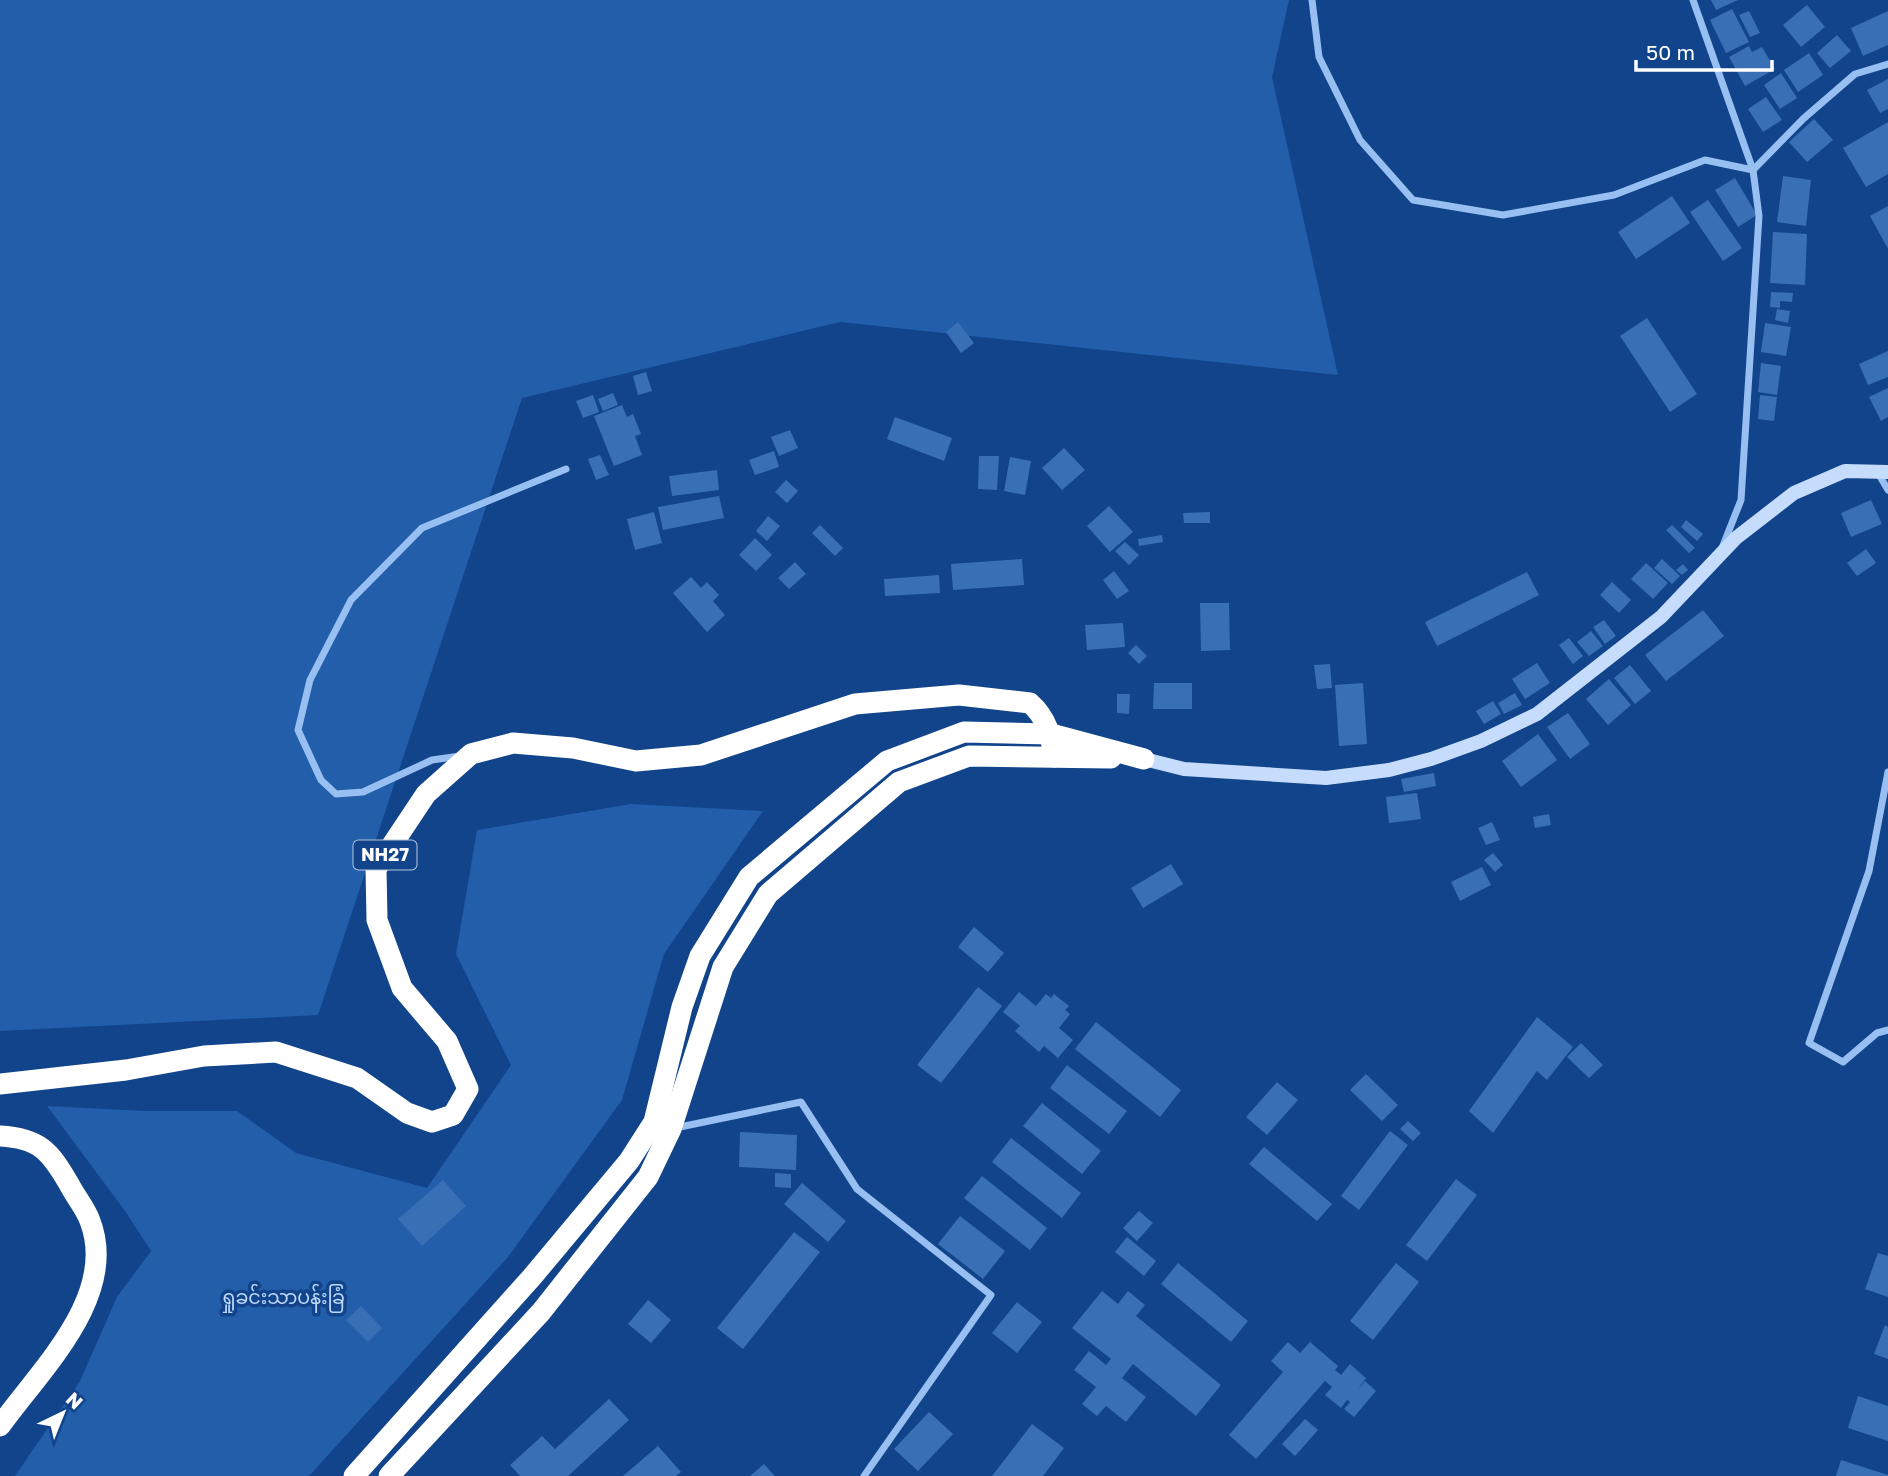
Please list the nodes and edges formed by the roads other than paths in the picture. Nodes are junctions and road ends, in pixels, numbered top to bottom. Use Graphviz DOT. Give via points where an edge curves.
graph roads {
  1 [pos="1312,0"];
  2 [pos="1693,0"];
  3 [pos="1888,64"];
  4 [pos="1753,170"];
  5 [pos="566,469"];
  6 [pos="1883,472"];
  7 [pos="1888,490"];
  8 [pos="1719,554"];
  9 [pos="1051,734"];
  10 [pos="471,754"];
  11 [pos="1054,757"];
  12 [pos="1144,759"];
  13 [pos="1888,772"];
  14 [pos="1888,1030"];
  15 [pos="0,1084"];
  16 [pos="671,1129"];
  17 [pos="0,1136"];
  18 [pos="629,1161"];
  19 [pos="648,1177"];
  20 [pos="0,1426"];
  21 [pos="354,1476"];
  22 [pos="389,1476"];
  23 [pos="864,1476"];
  1 -- 4 [label="street" via="1319,57 1360,140 1413,200 1503,215 1614,195 1705,160"];
  2 -- 4 [label="street"];
  3 -- 4 [label="street" via="1855,74"];
  4 -- 8 [label="street" via="1759,216 1741,500"];
  5 -- 10 [label="street" via="422,528 351,600 310,681 298,730 321,780 336,794 363,792 432,760"];
  6 -- 7 [label="street"];
  6 -- 8 [label="main road" via="1845,471 1794,493"];
  8 -- 12 [label="main road" via="1661,617 1537,714 1443,755 1389,770 1326,778 1184,769"];
  9 -- 10 [label="highway, NH27" via="1030,704 960,695 855,704 701,755 636,761 573,748 513,743"];
  9 -- 11 [label="highway, NH27"];
  9 -- 12 [label="highway"];
  9 -- 18 [label="highway" via="964,732 887,761 749,877 700,956 653,1122"];
  10 -- 15 [label="highway, NH27" via="426,794 376,869 377,920 401,988 447,1041 468,1089 453,1115 432,1122 407,1113 358,1078 276,1052 204,1056"];
  11 -- 12 [label="highway"];
  11 -- 16 [label="highway" via="969,756 900,782 768,894 723,967"];
  13 -- 14 [label="street" via="1869,871 1809,1043 1843,1062 1877,1033"];
  16 -- 19 [label="highway"];
  16 -- 23 [label="street" via="801,1102 857,1189 991,1295"];
  17 -- 20 [label="highway" via="24,1137 42,1147 90,1220 96,1244 96,1276 86,1305"];
  18 -- 19 [label="highway"];
  18 -- 21 [label="highway"];
  19 -- 22 [label="highway" via="541,1312"];
}
